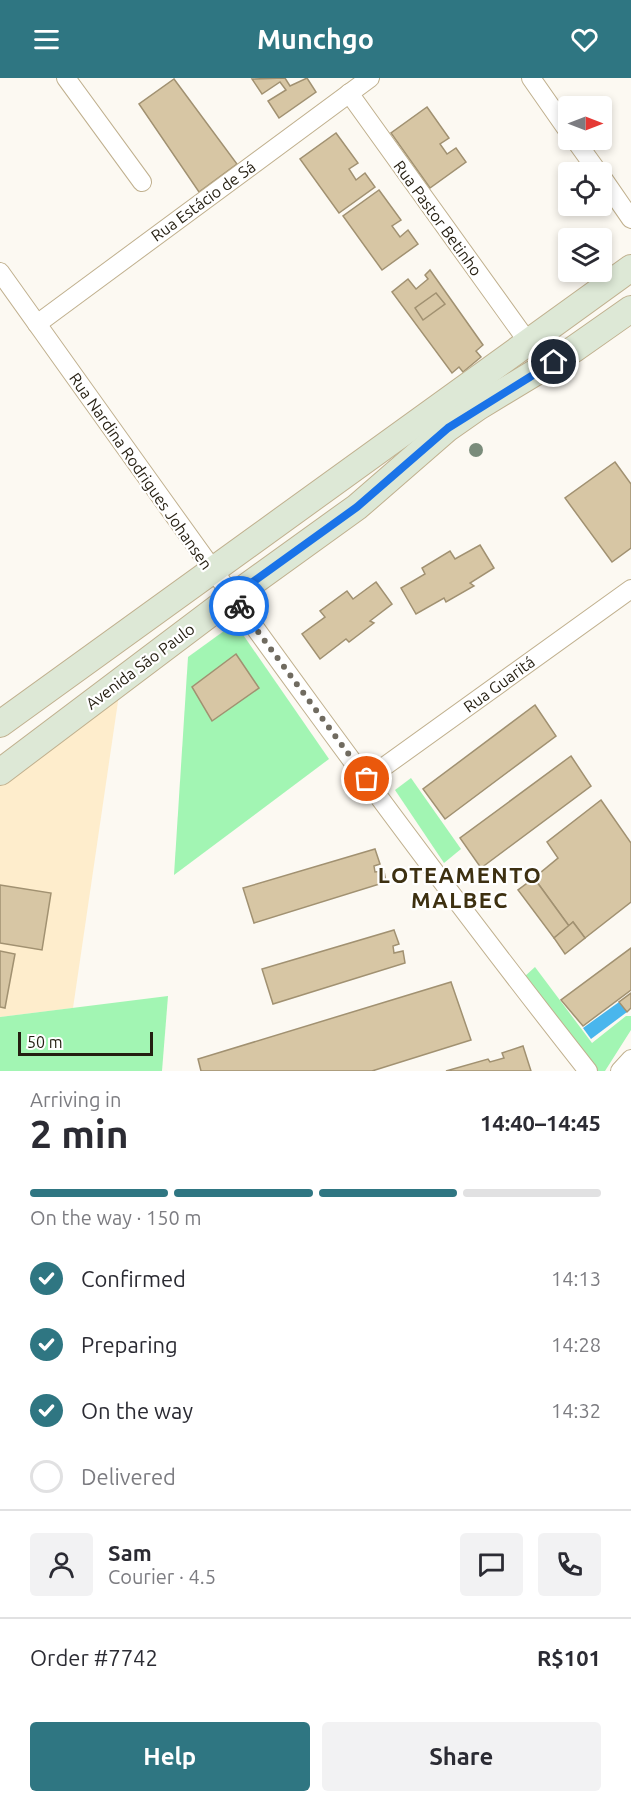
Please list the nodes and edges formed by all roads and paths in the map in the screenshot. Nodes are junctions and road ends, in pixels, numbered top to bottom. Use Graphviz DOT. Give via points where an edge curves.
graph roads {
  1 [pos="66,78"];
  2 [pos="370,78"];
  3 [pos="531,78"];
  4 [pos="349,93"];
  5 [pos="558,117"];
  6 [pos="141,182"];
  7 [pos="612,191"];
  8 [pos="631,219"];
  9 [pos="631,268"];
  10 [pos="0,272"];
  11 [pos="631,309"];
  12 [pos="37,324"];
  13 [pos="528,342"];
  14 [pos="212,571"];
  15 [pos="630,591"];
  16 [pos="232,597"];
  17 [pos="0,724"];
  18 [pos="0,772"];
  19 [pos="367,779"];
  20 [pos="631,1059"];
  21 [pos="588,1071"];
  22 [pos="620,1071"];
  1 -- 6 [label="street"];
  2 -- 4 [label="street, Rua Estácio de Sá"];
  3 -- 5 [label="street"];
  4 -- 12 [label="street, Rua Estácio de Sá"];
  4 -- 13 [label="street, Rua Pastor Betinho"];
  7 -- 8 [label="street"];
  9 -- 13 [label="main road, Avenida São Paulo"];
  10 -- 12 [label="street, Rua Nardina Rodrigues Johansen"];
  11 -- 16 [label="main road, Avenida São Paulo" via="448,428 357,507"];
  12 -- 14 [label="street, Rua Nardina Rodrigues Johansen"];
  13 -- 14 [label="main road, Avenida São Paulo"];
  14 -- 16 [label="street, Rua Nardina Rodrigues Johansen"];
  14 -- 17 [label="main road, Avenida São Paulo"];
  15 -- 19 [label="street, Rua Guaritá"];
  16 -- 18 [label="main road, Avenida São Paulo"];
  16 -- 19 [label="street, Rua Nardina Rodrigues Johansen"];
  19 -- 21 [label="street, Rua Nardina Rodrigues Johansen" via="473,925"];
  20 -- 22 [label="street"];
}
